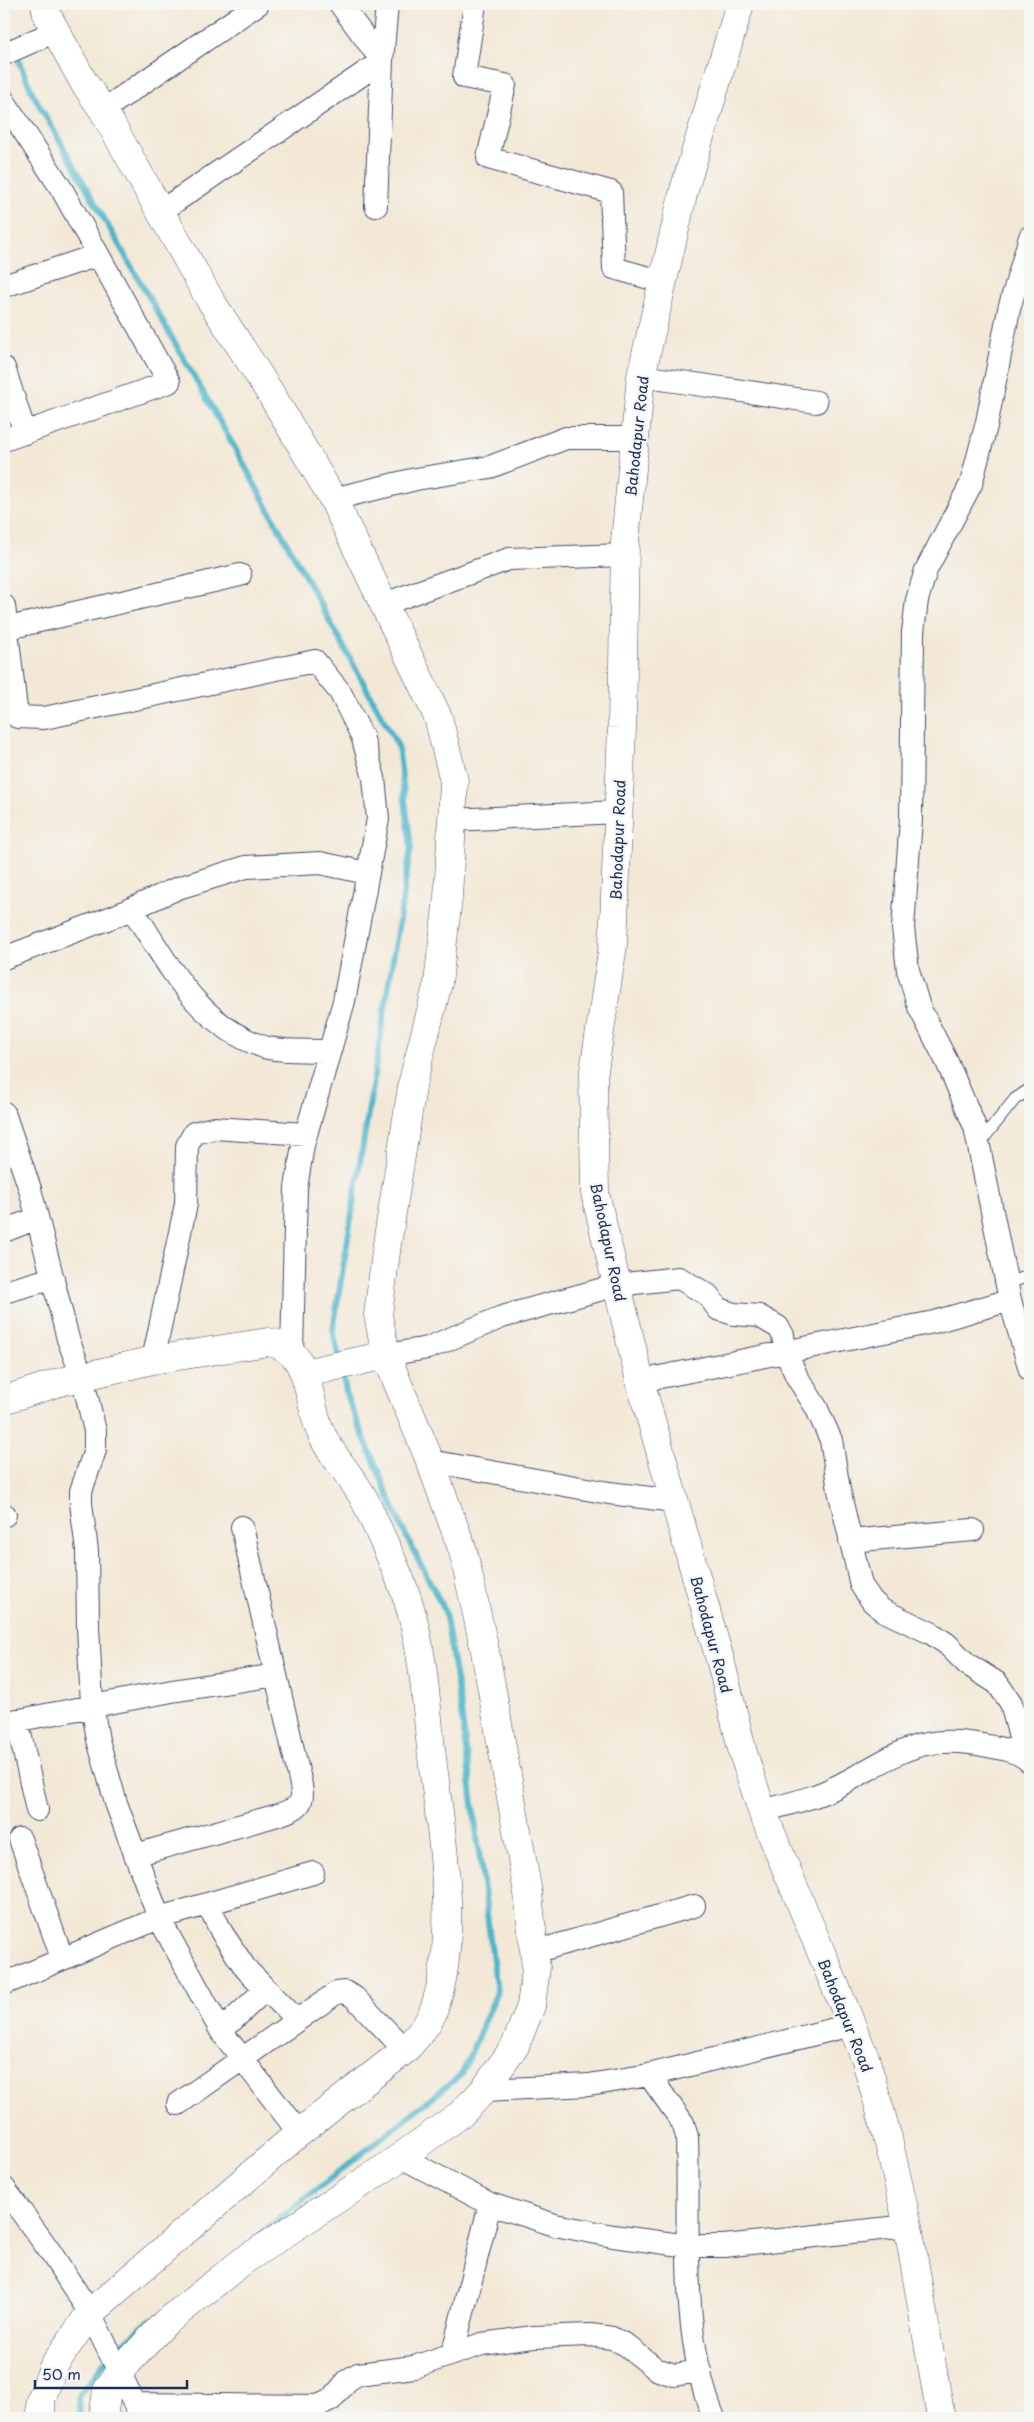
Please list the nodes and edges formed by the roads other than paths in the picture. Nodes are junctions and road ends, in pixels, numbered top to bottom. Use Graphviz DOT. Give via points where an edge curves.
graph roads {
  1 [pos="45,4"];
  2 [pos="258,4"];
  3 [pos="340,4"];
  4 [pos="387,4"];
  5 [pos="475,4"];
  6 [pos="740,4"];
  7 [pos="49,34"];
  8 [pos="4,54"];
  9 [pos="382,61"];
  10 [pos="4,101"];
  11 [pos="103,110"];
  12 [pos="376,206"];
  13 [pos="161,211"];
  14 [pos="1030,237"];
  15 [pos="98,255"];
  16 [pos="663,282"];
  17 [pos="4,286"];
  18 [pos="4,368"];
  19 [pos="641,376"];
  20 [pos="816,402"];
  21 [pos="14,436"];
  22 [pos="635,438"];
  23 [pos="333,499"];
  24 [pos="625,555"];
  25 [pos="240,575"];
  26 [pos="384,604"];
  27 [pos="4,606"];
  28 [pos="6,629"];
  29 [pos="618,812"];
  30 [pos="452,820"];
  31 [pos="367,873"];
  32 [pos="132,909"];
  33 [pos="4,958"];
  34 [pos="329,1051"];
  35 [pos="1030,1089"];
  36 [pos="4,1113"];
  37 [pos="306,1134"];
  38 [pos="978,1144"];
  39 [pos="38,1218"];
  40 [pos="4,1232"];
  41 [pos="1030,1275"];
  42 [pos="53,1278"];
  43 [pos="617,1285"];
  44 [pos="4,1292"];
  45 [pos="1008,1292"];
  46 [pos="785,1352"];
  47 [pos="376,1358"];
  48 [pos="153,1360"];
  49 [pos="306,1365"];
  50 [pos="1030,1370"];
  51 [pos="82,1376"];
  52 [pos="640,1381"];
  53 [pos="4,1400"];
  54 [pos="430,1461"];
  55 [pos="675,1501"];
  56 [pos="242,1527"];
  57 [pos="973,1530"];
  58 [pos="850,1541"];
  59 [pos="276,1676"];
  60 [pos="92,1705"];
  61 [pos="10,1721"];
  62 [pos="1028,1759"];
  63 [pos="37,1810"];
  64 [pos="762,1811"];
  65 [pos="20,1839"];
  66 [pos="135,1855"];
  67 [pos="312,1873"];
  68 [pos="208,1904"];
  69 [pos="694,1906"];
  70 [pos="159,1918"];
  71 [pos="534,1952"];
  72 [pos="62,1958"];
  73 [pos="4,1984"];
  74 [pos="266,1988"];
  75 [pos="298,2020"];
  76 [pos="851,2025"];
  77 [pos="221,2031"];
  78 [pos="406,2050"];
  79 [pos="243,2060"];
  80 [pos="649,2076"];
  81 [pos="484,2090"];
  82 [pos="178,2104"];
  83 [pos="299,2134"];
  84 [pos="401,2156"];
  85 [pos="4,2188"];
  86 [pos="490,2204"];
  87 [pos="908,2226"];
  88 [pos="689,2246"];
  89 [pos="92,2317"];
  90 [pos="454,2352"];
  91 [pos="117,2370"];
  92 [pos="700,2371"];
  93 [pos="138,2411"];
  94 [pos="41,2418"];
  95 [pos="103,2418"];
  96 [pos="714,2418"];
  97 [pos="941,2418"];
  1 -- 7 [label="street"];
  2 -- 11 [label="street"];
  3 -- 9 [label="street"];
  4 -- 9 [label="street"];
  5 -- 16 [label="street" via="464,77 505,85 488,158 611,192 614,268"];
  6 -- 16 [label="street, Bahodapur Road" via="684,190"];
  7 -- 8 [label="street"];
  7 -- 11 [label="street"];
  9 -- 12 [label="street"];
  9 -- 13 [label="street"];
  10 -- 15 [label="street" via="61,188"];
  11 -- 13 [label="street"];
  13 -- 23 [label="street" via="209,298"];
  14 -- 38 [label="street" via="1008,309 987,422 971,484 926,570 917,600 913,632 911,819 903,928 908,970 919,1006 975,1127"];
  15 -- 17 [label="street"];
  15 -- 21 [label="street" via="169,382"];
  16 -- 19 [label="street, Bahodapur Road"];
  18 -- 21 [label="street"];
  19 -- 20 [label="street"];
  19 -- 22 [label="street, Bahodapur Road"];
  22 -- 23 [label="street" via="566,438 490,467 416,479"];
  22 -- 24 [label="street, Bahodapur Road"];
  23 -- 26 [label="street"];
  24 -- 26 [label="street" via="509,559"];
  24 -- 29 [label="street, Bahodapur Road"];
  25 -- 28 [label="street"];
  26 -- 30 [label="street" via="438,717 454,781"];
  27 -- 28 [label="street"];
  28 -- 31 [label="street" via="14,707 17,717 26,719 44,718 315,661 340,692 362,736 374,778 378,819"];
  29 -- 30 [label="street"];
  29 -- 43 [label="street, Bahodapur Road" via="613,945 593,1077 595,1193"];
  30 -- 47 [label="street" via="448,898 438,983 413,1081 387,1244"];
  31 -- 32 [label="street" via="320,863 246,867 178,888"];
  31 -- 34 [label="street" via="344,1001"];
  32 -- 33 [label="street"];
  32 -- 34 [label="street" via="187,992 214,1021 266,1048"];
  34 -- 37 [label="street"];
  35 -- 38 [label="lane" via="1015,1099"];
  36 -- 39 [label="street"];
  37 -- 48 [label="street" via="214,1128 194,1133 186,1146 186,1204"];
  37 -- 49 [label="street" via="296,1188"];
  38 -- 45 [label="street"];
  39 -- 40 [label="street"];
  39 -- 42 [label="street"];
  41 -- 45 [label="lane"];
  42 -- 44 [label="street"];
  42 -- 51 [label="street" via="68,1339"];
  43 -- 46 [label="street" via="679,1278 708,1295 718,1309 759,1316 778,1327 783,1335"];
  43 -- 47 [label="street" via="502,1318 428,1348"];
  43 -- 52 [label="street, Bahodapur Road"];
  45 -- 46 [label="street" via="934,1322"];
  45 -- 50 [label="street"];
  46 -- 52 [label="street"];
  46 -- 58 [label="street" via="831,1440"];
  47 -- 49 [label="street"];
  47 -- 54 [label="street"];
  48 -- 49 [label="street" via="268,1342 278,1343"];
  48 -- 51 [label="street"];
  49 -- 78 [label="street" via="317,1426 327,1446 361,1493 389,1553 408,1602 418,1650 446,1877 446,1937 442,1978 434,2010"];
  51 -- 53 [label="street"];
  51 -- 60 [label="street" via="96,1431 95,1450 80,1503 87,1551"];
  52 -- 55 [label="street, Bahodapur Road"];
  54 -- 55 [label="street" via="608,1493"];
  54 -- 71 [label="street" via="463,1551 485,1651 528,1893"];
  55 -- 64 [label="street, Bahodapur Road" via="743,1753"];
  56 -- 59 [label="street"];
  57 -- 58 [label="street"];
  58 -- 62 [label="street" via="861,1585 872,1601 882,1610 931,1633 967,1664 997,1682 1013,1711"];
  59 -- 60 [label="street"];
  59 -- 66 [label="street" via="302,1786 302,1802 296,1809 278,1815"];
  60 -- 61 [label="street"];
  60 -- 66 [label="street" via="108,1776"];
  61 -- 63 [label="street"];
  62 -- 64 [label="street" via="1009,1750 980,1744 934,1741 904,1750 838,1786"];
  64 -- 76 [label="street, Bahodapur Road"];
  65 -- 72 [label="street"];
  66 -- 70 [label="street"];
  67 -- 68 [label="street"];
  68 -- 70 [label="street"];
  68 -- 74 [label="street" via="241,1962"];
  69 -- 71 [label="street"];
  70 -- 72 [label="street"];
  70 -- 77 [label="street"];
  71 -- 81 [label="street" via="536,1968 531,2006 515,2046"];
  72 -- 73 [label="street"];
  74 -- 75 [label="street"];
  74 -- 77 [label="street"];
  75 -- 78 [label="street" via="329,1997 345,1992 354,1997"];
  75 -- 79 [label="street"];
  76 -- 80 [label="street"];
  76 -- 87 [label="street, Bahodapur Road" via="887,2135"];
  77 -- 79 [label="street"];
  78 -- 83 [label="street"];
  79 -- 82 [label="street"];
  79 -- 83 [label="street"];
  80 -- 81 [label="street" via="589,2085"];
  80 -- 88 [label="street" via="683,2123 687,2137"];
  81 -- 84 [label="street" via="461,2114"];
  83 -- 89 [label="street"];
  84 -- 86 [label="street"];
  84 -- 91 [label="street" via="243,2261 165,2323"];
  85 -- 89 [label="street"];
  86 -- 88 [label="street" via="555,2225"];
  86 -- 90 [label="street"];
  87 -- 88 [label="street" via="785,2241"];
  87 -- 97 [label="street, Bahodapur Road"];
  88 -- 92 [label="street" via="694,2340"];
  89 -- 91 [label="street"];
  89 -- 94 [label="street" via="54,2365 41,2400"];
  90 -- 92 [label="street" via="482,2344 533,2337 591,2335 612,2338 656,2369 674,2375"];
  90 -- 93 [label="street" via="414,2367 358,2374 348,2380 331,2400 318,2406"];
  91 -- 93 [label="street"];
  91 -- 95 [label="street" via="107,2390"];
  92 -- 96 [label="street"];
}
